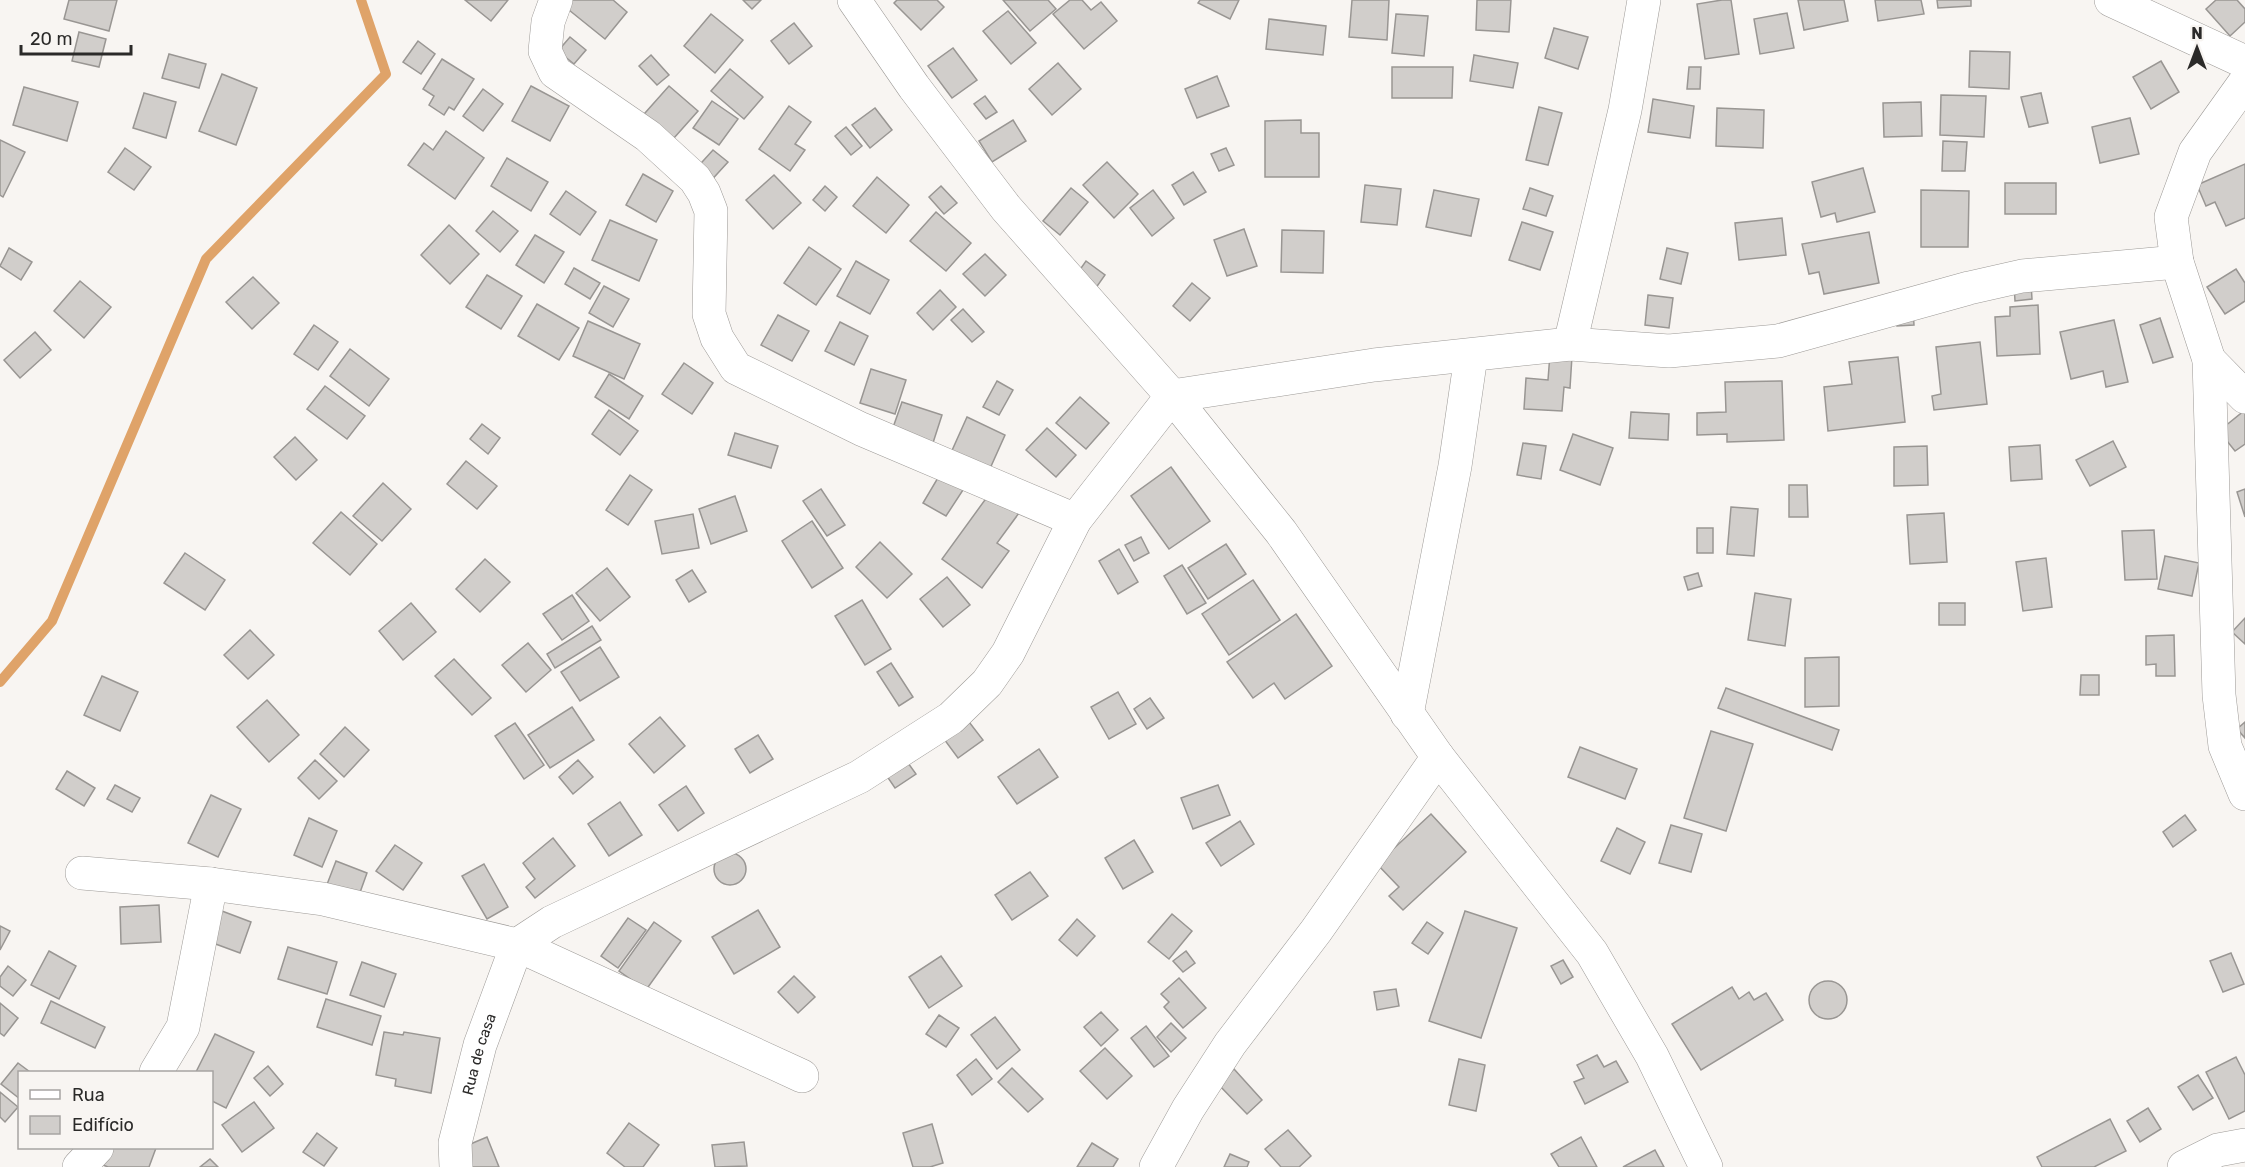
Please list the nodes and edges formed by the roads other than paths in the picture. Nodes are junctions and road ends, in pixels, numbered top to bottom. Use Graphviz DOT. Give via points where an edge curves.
graph roads {
  1 [pos="556,0"];
  2 [pos="854,0"];
  3 [pos="1644,0"];
  4 [pos="2111,0"];
  5 [pos="2245,62"];
  6 [pos="2245,82"];
  7 [pos="2177,262"];
  8 [pos="1570,344"];
  9 [pos="1471,356"];
  10 [pos="2209,360"];
  11 [pos="1172,396"];
  12 [pos="2245,397"];
  13 [pos="1075,520"];
  14 [pos="1407,714"];
  15 [pos="1438,757"];
  16 [pos="2245,795"];
  17 [pos="82,873"];
  18 [pos="211,884"];
  19 [pos="517,945"];
  20 [pos="157,1071"];
  21 [pos="802,1076"];
  22 [pos="2245,1145"];
  23 [pos="96,1149"];
  24 [pos="79,1167"];
  25 [pos="456,1167"];
  26 [pos="1156,1167"];
  27 [pos="1706,1167"];
  28 [pos="2184,1167"];
  1 -- 13 [label="street" via="548,22 545,51 555,72 648,136 695,179 704,193 711,211 709,314 717,338 736,368 861,429"];
  2 -- 11 [label="street" via="1006,208"];
  3 -- 8 [label="street" via="1625,110"];
  4 -- 5 [label="street"];
  6 -- 7 [label="street" via="2195,152 2171,217"];
  7 -- 8 [label="street" via="2022,276 1778,340 1668,351"];
  7 -- 10 [label="street"];
  8 -- 9 [label="street"];
  9 -- 11 [label="street" via="1374,365"];
  9 -- 14 [label="street" via="1455,466"];
  10 -- 12 [label="street"];
  10 -- 16 [label="street" via="2219,695 2225,746"];
  11 -- 13 [label="street"];
  11 -- 14 [label="street" via="1281,532"];
  13 -- 19 [label="street" via="1008,653 987,683 951,718 859,777 552,922"];
  14 -- 15 [label="street"];
  15 -- 26 [label="street" via="1316,931 1230,1044"];
  15 -- 27 [label="street" via="1592,952 1652,1056"];
  17 -- 18 [label="street"];
  18 -- 19 [label="street" via="323,899"];
  18 -- 20 [label="street" via="183,1027"];
  19 -- 21 [label="street"];
  19 -- 25 [label="street, Rua de casa" via="480,1045 455,1143"];
  22 -- 28 [label="street" via="2218,1149"];
  23 -- 24 [label="street"];
}
